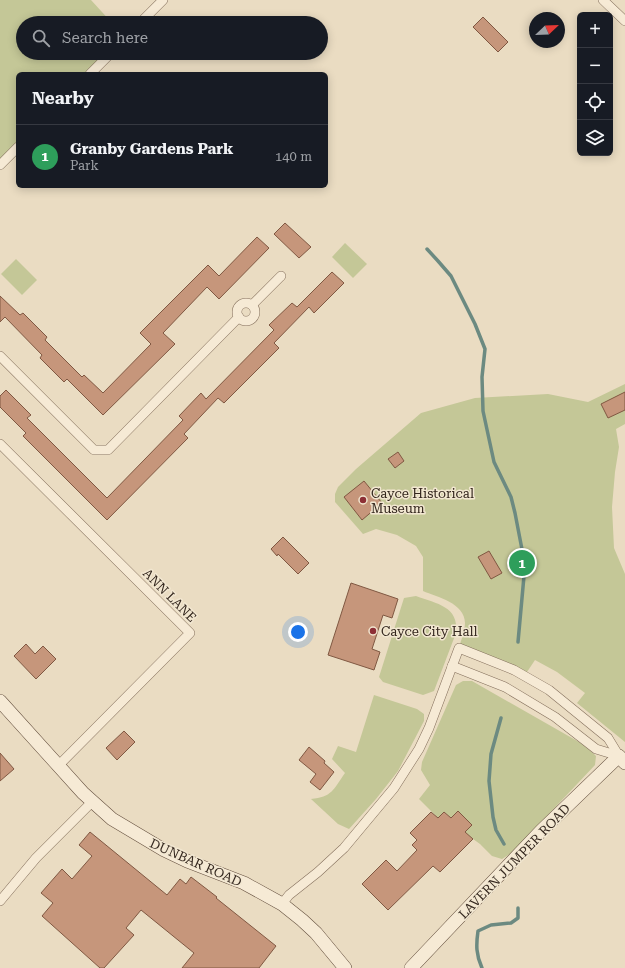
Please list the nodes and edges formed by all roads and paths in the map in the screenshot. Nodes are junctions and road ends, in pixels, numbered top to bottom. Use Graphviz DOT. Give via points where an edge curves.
graph roads {
  1 [pos="163,0"];
  2 [pos="604,0"];
  3 [pos="147,16"];
  4 [pos="625,21"];
  5 [pos="104,60"];
  6 [pos="92,72"];
  7 [pos="16,149"];
  8 [pos="0,165"];
  9 [pos="281,276"];
  10 [pos="252,305"];
  11 [pos="239,317"];
  12 [pos="0,356"];
  13 [pos="0,444"];
  14 [pos="452,666"];
  15 [pos="0,701"];
  16 [pos="622,760"];
  17 [pos="59,765"];
  18 [pos="92,802"];
  19 [pos="0,901"];
  20 [pos="282,904"];
  21 [pos="345,968"];
  22 [pos="411,968"];
  1 -- 3 [label="street"];
  2 -- 4 [label="street"];
  5 -- 6 [label="street"];
  7 -- 8 [label="street"];
  9 -- 10 [label="street"];
  10 -- 11 [label="street" via="247,302 239,306"];
  10 -- 11 [label="street" via="255,314 252,319 244,321"];
  11 -- 12 [label="street" via="108,450 94,450"];
  13 -- 17 [label="street, ANN LANE" via="190,633"];
  14 -- 16 [label="street" via="505,687 555,717 596,749"];
  14 -- 16 [label="street" via="459,648 514,670 549,690 608,738"];
  14 -- 20 [label="street" via="429,728 394,788 344,848"];
  15 -- 17 [label="street, DUNBAR ROAD"];
  16 -- 22 [label="street, LAVERN JUMPER ROAD" via="541,831"];
  17 -- 18 [label="street, DUNBAR ROAD"];
  18 -- 19 [label="street" via="36,858"];
  18 -- 20 [label="street, DUNBAR ROAD" via="112,819 164,850 244,883"];
  20 -- 21 [label="street, DUNBAR ROAD" via="316,933"];
}
